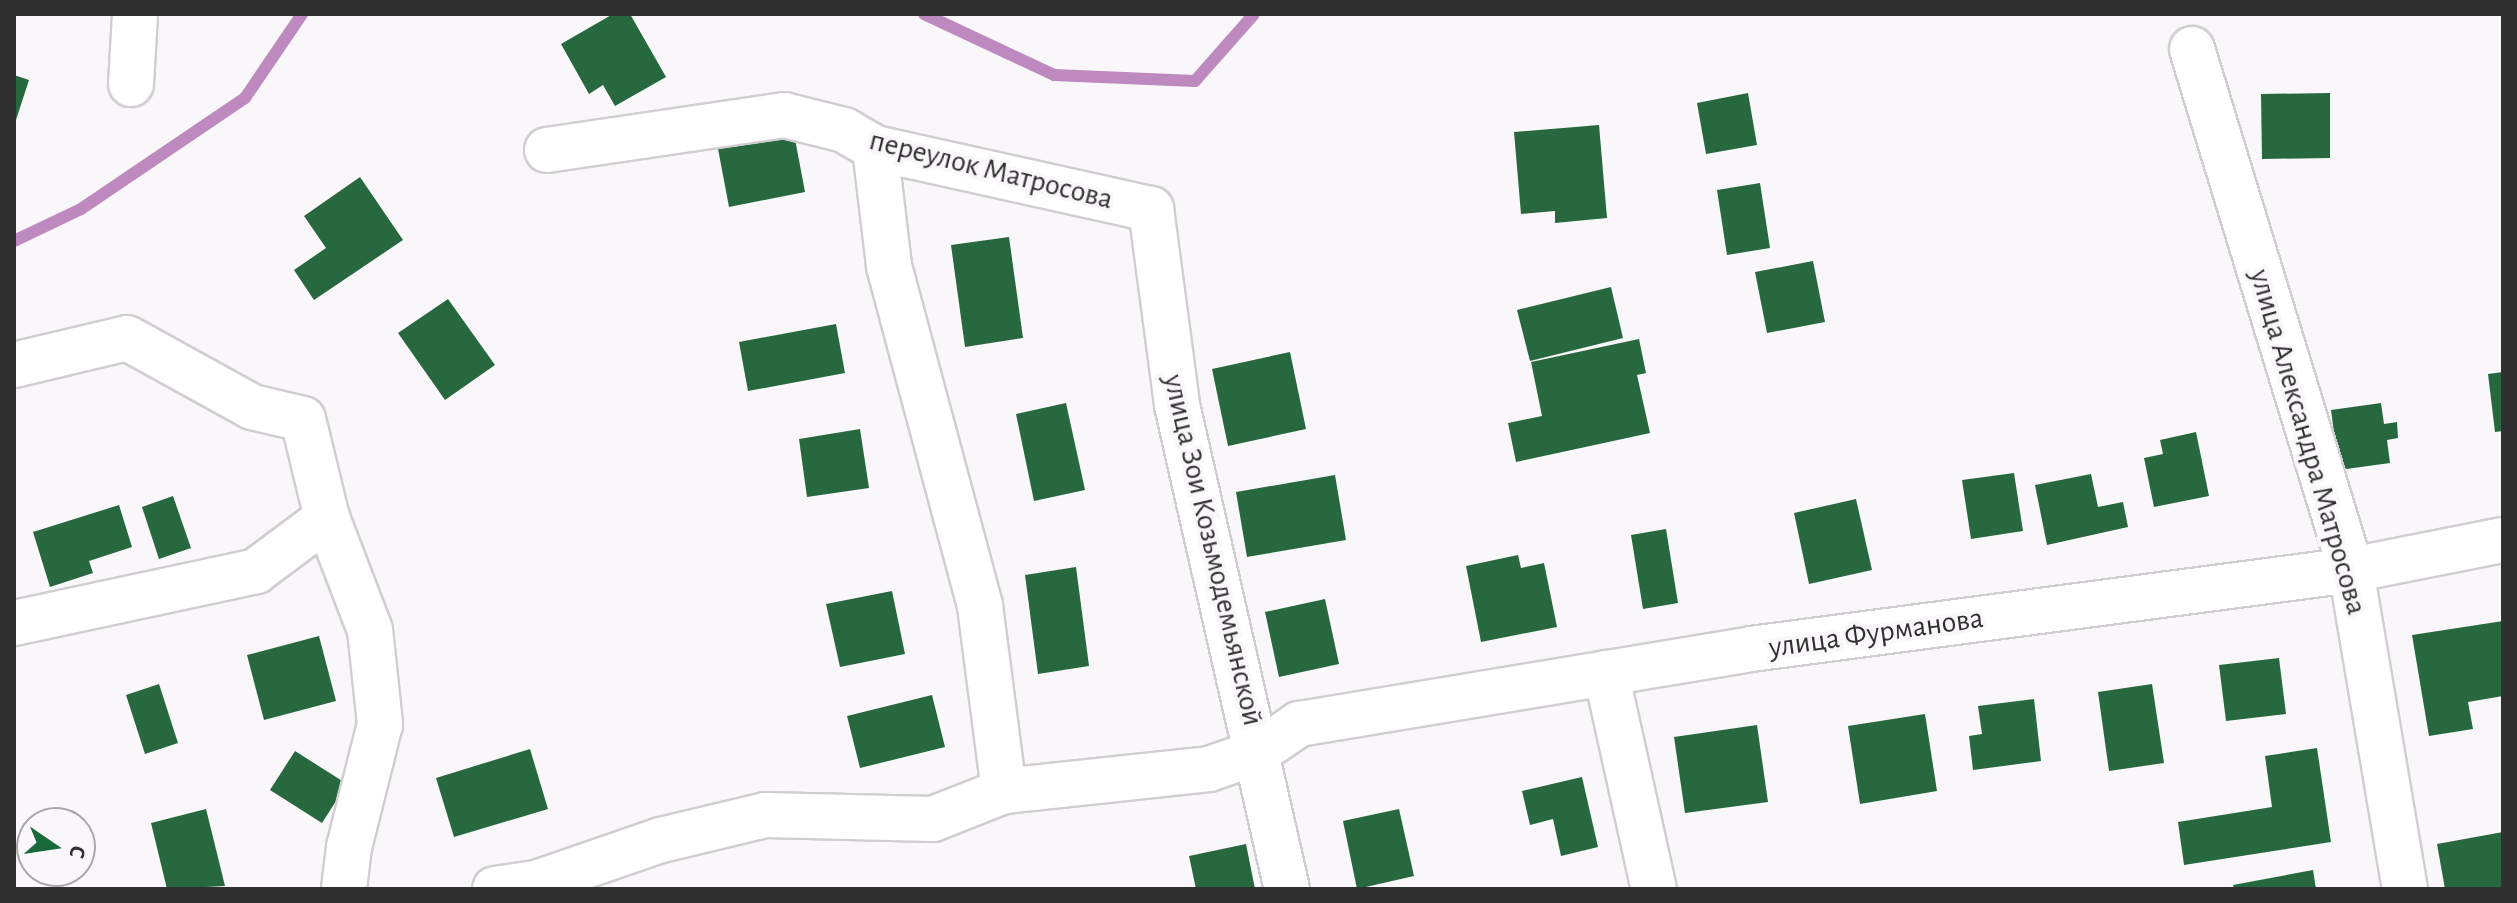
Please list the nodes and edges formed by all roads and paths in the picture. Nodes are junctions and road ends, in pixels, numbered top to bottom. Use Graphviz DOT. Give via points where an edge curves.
graph roads {
  1 [pos="135,14"];
  2 [pos="2192,49"];
  3 [pos="131,84"];
  4 [pos="875,148"];
  5 [pos="547,150"];
  6 [pos="1151,209"];
  7 [pos="14,365"];
  8 [pos="327,518"];
  9 [pos="2503,540"];
  10 [pos="2351,570"];
  11 [pos="14,623"];
  12 [pos="1606,673"];
  13 [pos="1258,752"];
  14 [pos="1004,791"];
  15 [pos="344,889"];
  16 [pos="495,889"];
  17 [pos="1287,889"];
  18 [pos="1654,889"];
  19 [pos="2405,889"];
  1 -- 3 [label="street"];
  2 -- 10 [label="street, улица Александра Матросова"];
  4 -- 5 [label="street, переулок Матросова" via="844,130 784,115"];
  4 -- 6 [label="street, переулок Матросова"];
  4 -- 14 [label="street" via="889,266 980,606"];
  6 -- 13 [label="street, улица Зои Козьмодемьянской" via="1177,405"];
  7 -- 8 [label="street" via="127,338 252,407 303,419"];
  8 -- 11 [label="street" via="256,571"];
  8 -- 15 [label="street" via="370,630 380,724 349,847"];
  9 -- 10 [label="street, улица Фурманова"];
  10 -- 12 [label="street, улица Фурманова"];
  10 -- 19 [label="street, улица Александра Матросова"];
  12 -- 13 [label="street, улица Фурманова" via="1299,724"];
  12 -- 18 [label="street"];
  13 -- 14 [label="street, улица Фурманова" via="1209,769"];
  13 -- 17 [label="street, улица Зои Козьмодемьянской"];
  14 -- 16 [label="street, улица Фурманова" via="933,819 766,815 661,840 536,883"];
}
